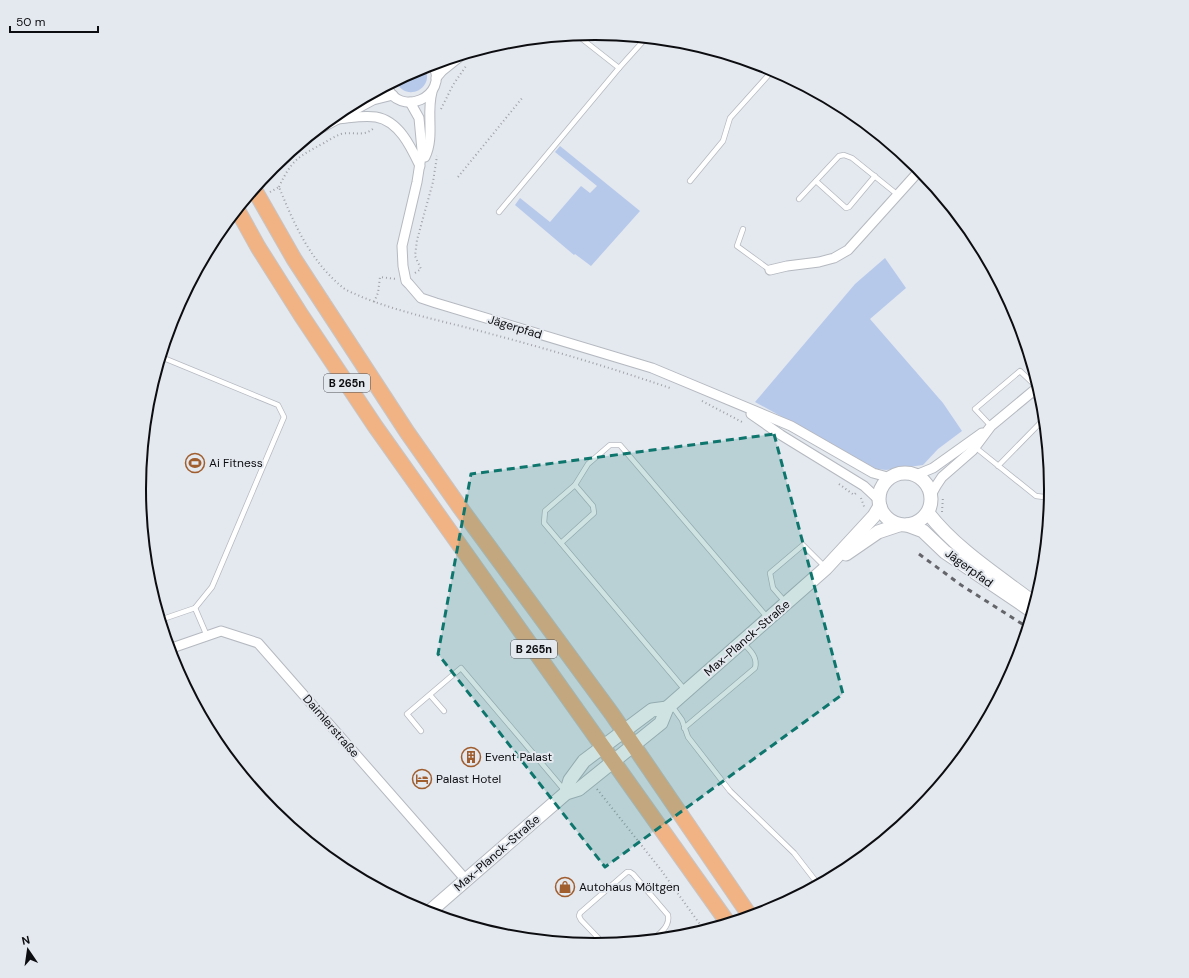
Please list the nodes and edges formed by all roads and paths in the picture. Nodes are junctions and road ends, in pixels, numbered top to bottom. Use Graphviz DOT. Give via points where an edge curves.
graph roads {
  1 [pos="584,40"];
  2 [pos="642,43"];
  3 [pos="451,64"];
  4 [pos="619,68"];
  5 [pos="435,70"];
  6 [pos="768,75"];
  7 [pos="436,78"];
  8 [pos="389,90"];
  9 [pos="432,92"];
  10 [pos="393,95"];
  11 [pos="523,97"];
  12 [pos="410,102"];
  13 [pos="356,109"];
  14 [pos="377,117"];
  15 [pos="341,119"];
  16 [pos="420,168"];
  17 [pos="915,175"];
  18 [pos="875,176"];
  19 [pos="458,177"];
  20 [pos="690,181"];
  21 [pos="816,181"];
  22 [pos="279,187"];
  23 [pos="256,193"];
  24 [pos="257,193"];
  25 [pos="898,195"];
  26 [pos="799,199"];
  27 [pos="499,212"];
  28 [pos="240,214"];
  29 [pos="743,229"];
  30 [pos="770,270"];
  31 [pos="165,359"];
  32 [pos="1030,383"];
  33 [pos="670,388"];
  34 [pos="1033,392"];
  35 [pos="699,400"];
  36 [pos="739,404"];
  37 [pos="1039,423"];
  38 [pos="748,425"];
  39 [pos="989,428"];
  40 [pos="973,444"];
  41 [pos="998,466"];
  42 [pos="915,472"];
  43 [pos="893,474"];
  44 [pos="942,477"];
  45 [pos="836,482"];
  46 [pos="575,485"];
  47 [pos="931,495"];
  48 [pos="1044,497"];
  49 [pos="880,503"];
  50 [pos="928,513"];
  51 [pos="869,521"];
  52 [pos="903,525"];
  53 [pos="939,527"];
  54 [pos="561,543"];
  55 [pos="826,568"];
  56 [pos="1029,600"];
  57 [pos="786,604"];
  58 [pos="195,608"];
  59 [pos="1027,608"];
  60 [pos="165,618"];
  61 [pos="769,619"];
  62 [pos="207,636"];
  63 [pos="742,642"];
  64 [pos="175,647"];
  65 [pos="686,692"];
  66 [pos="430,695"];
  67 [pos="669,707"];
  68 [pos="444,711"];
  69 [pos="684,728"];
  70 [pos="421,731"];
  71 [pos="624,732"];
  72 [pos="633,746"];
  73 [pos="604,747"];
  74 [pos="614,761"];
  75 [pos="597,775"];
  76 [pos="566,793"];
  77 [pos="466,880"];
  78 [pos="815,880"];
  79 [pos="434,908"];
  80 [pos="747,911"];
  81 [pos="725,919"];
  82 [pos="701,925"];
  83 [pos="660,933"];
  84 [pos="598,938"];
  1 -- 4 [label="lane"];
  2 -- 4 [label="lane"];
  3 -- 7 [label="street"];
  4 -- 27 [label="lane"];
  5 -- 7 [label="street"];
  6 -- 20 [label="lane" via="730,118 724,142"];
  7 -- 9 [label="street"];
  8 -- 10 [label="street"];
  9 -- 12 [label="street" via="426,98"];
  9 -- 16 [label="street" via="429,103 430,137 427,154"];
  10 -- 12 [label="street"];
  10 -- 13 [label="street" via="372,100"];
  11 -- 19 [label="path"];
  12 -- 16 [label="street" via="419,118 422,150"];
  14 -- 15 [label="street"];
  14 -- 16 [label="street" via="388,121 401,132 411,146"];
  14 -- 22 [label="path" via="375,127 371,131 363,134 341,134 301,156 292,163"];
  16 -- 36 [label="street, Jägerpfad" via="402,246 402,266 406,281 421,298 652,368"];
  17 -- 25 [label="street"];
  18 -- 21 [label="lane" via="852,158 844,155 839,156"];
  18 -- 21 [label="lane" via="846,208"];
  18 -- 25 [label="lane"];
  21 -- 26 [label="lane"];
  22 -- 24 [label="path"];
  22 -- 33 [label="path" via="294,223 314,257 342,287 374,302 403,311 528,344"];
  23 -- 71 [label="main road, B 265n" via="311,285 412,438"];
  25 -- 30 [label="street" via="848,250 834,258 819,262"];
  28 -- 73 [label="main road, B 265n" via="281,283 375,426"];
  29 -- 30 [label="lane" via="737,246"];
  31 -- 58 [label="lane" via="278,405 284,417 212,587"];
  32 -- 39 [label="lane" via="1020,371 975,409"];
  34 -- 39 [label="street"];
  35 -- 38 [label="path"];
  36 -- 43 [label="street" via="790,426 873,473"];
  36 -- 49 [label="street" via="781,435 864,486"];
  37 -- 41 [label="lane"];
  39 -- 40 [label="street"];
  40 -- 41 [label="lane"];
  40 -- 42 [label="street" via="933,468"];
  40 -- 44 [label="street"];
  41 -- 48 [label="lane" via="1036,496"];
  42 -- 43 [label="path"];
  42 -- 43 [label="main road"];
  42 -- 47 [label="main road" via="928,487"];
  43 -- 49 [label="main road" via="881,491"];
  44 -- 47 [label="street"];
  44 -- 53 [label="path" via="945,481"];
  45 -- 51 [label="path" via="854,495 859,491"];
  46 -- 54 [label="lane" via="546,511 544,523"];
  46 -- 54 [label="lane" via="593,506 594,513"];
  46 -- 61 [label="lane" via="588,464 610,445 620,445"];
  47 -- 50 [label="main road"];
  49 -- 51 [label="main road, Max-Planck-Straße"];
  49 -- 52 [label="main road" via="890,521"];
  50 -- 52 [label="main road" via="915,523"];
  50 -- 53 [label="main road, Jägerpfad"];
  51 -- 55 [label="main road, Max-Planck-Straße"];
  52 -- 55 [label="main road, Max-Planck-Straße" via="878,532"];
  52 -- 59 [label="main road, Jägerpfad" via="923,531 950,556"];
  53 -- 56 [label="main road, Jägerpfad" via="975,559"];
  54 -- 65 [label="lane"];
  55 -- 57 [label="main road, Max-Planck-Straße"];
  55 -- 57 [label="lane" via="803,546 770,573 773,588"];
  57 -- 61 [label="main road, Max-Planck-Straße"];
  58 -- 60 [label="lane"];
  58 -- 62 [label="lane"];
  61 -- 63 [label="main road, Max-Planck-Straße"];
  62 -- 64 [label="street, Daimlerstraße"];
  62 -- 77 [label="street, Daimlerstraße" via="221,631 258,643"];
  63 -- 65 [label="main road, Max-Planck-Straße"];
  63 -- 69 [label="lane" via="755,656 756,668"];
  65 -- 67 [label="main road, Max-Planck-Straße"];
  66 -- 68 [label="lane"];
  66 -- 70 [label="lane" via="407,714"];
  66 -- 76 [label="lane" via="461,668"];
  67 -- 69 [label="lane" via="682,720"];
  67 -- 71 [label="main road, Max-Planck-Straße" via="652,710"];
  67 -- 72 [label="main road, Max-Planck-Straße" via="661,723"];
  69 -- 78 [label="lane" via="688,737 730,792 794,853"];
  71 -- 72 [label="main road, B 265n"];
  71 -- 73 [label="main road, Max-Planck-Straße"];
  72 -- 74 [label="main road, Max-Planck-Straße"];
  72 -- 80 [label="main road, B 265n"];
  73 -- 74 [label="main road, B 265n"];
  73 -- 76 [label="main road, Max-Planck-Straße" via="577,770 570,780"];
  74 -- 75 [label="main road, Max-Planck-Straße"];
  74 -- 81 [label="main road, B 265n"];
  75 -- 76 [label="main road, Max-Planck-Straße" via="579,788"];
  75 -- 82 [label="path" via="602,782 596,789 661,870"];
  76 -- 77 [label="main road, Max-Planck-Straße"];
  77 -- 79 [label="main road, Max-Planck-Straße"];
  83 -- 84 [label="lane" via="668,925 668,915 633,874 627,872 580,913 579,916"];
}
